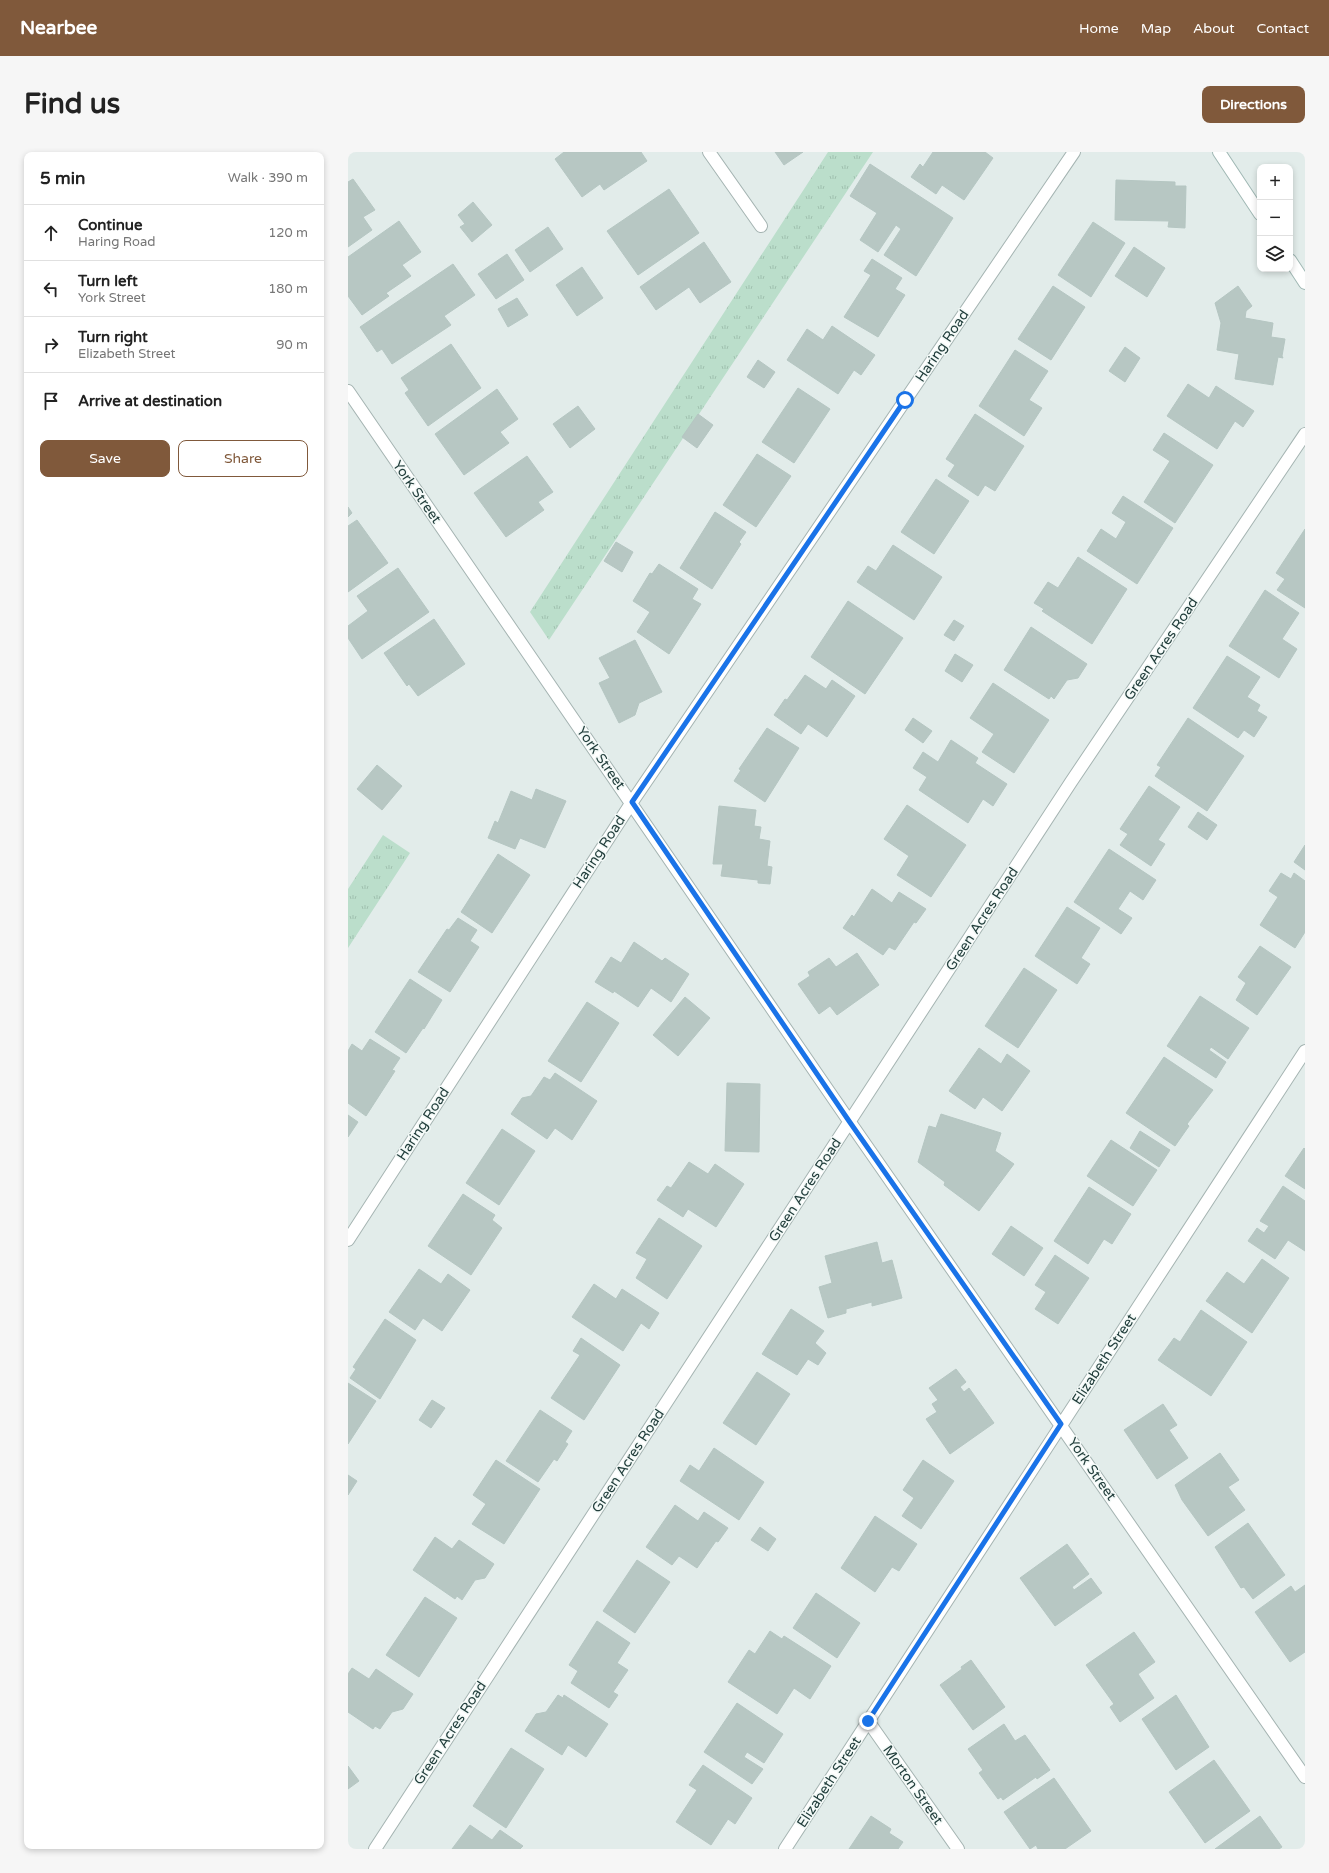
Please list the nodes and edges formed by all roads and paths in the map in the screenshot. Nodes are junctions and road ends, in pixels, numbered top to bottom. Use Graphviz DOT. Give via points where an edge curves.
graph roads {
  1 [pos="709,152"];
  2 [pos="1074,152"];
  3 [pos="1219,152"];
  4 [pos="1257,209"];
  5 [pos="761,226"];
  6 [pos="1293,265"];
  7 [pos="1305,283"];
  8 [pos="348,391"];
  9 [pos="1305,434"];
  10 [pos="632,802"];
  11 [pos="1305,1051"];
  12 [pos="849,1121"];
  13 [pos="348,1240"];
  14 [pos="1061,1424"];
  15 [pos="868,1721"];
  16 [pos="1305,1777"];
  17 [pos="374,1849"];
  18 [pos="785,1849"];
  19 [pos="958,1849"];
  1 -- 5 [label="street"];
  2 -- 10 [label="street, Haring Road"];
  3 -- 4 [label="street"];
  6 -- 7 [label="street"];
  8 -- 10 [label="street, York Street"];
  9 -- 12 [label="street, Green Acres Road"];
  10 -- 12 [label="street, York Street"];
  10 -- 13 [label="street, Haring Road"];
  11 -- 14 [label="street, Elizabeth Street"];
  12 -- 14 [label="street, York Street"];
  12 -- 17 [label="street, Green Acres Road"];
  14 -- 15 [label="street, Elizabeth Street"];
  14 -- 16 [label="street, York Street"];
  15 -- 18 [label="street, Elizabeth Street"];
  15 -- 19 [label="street, Morton Street"];
}
